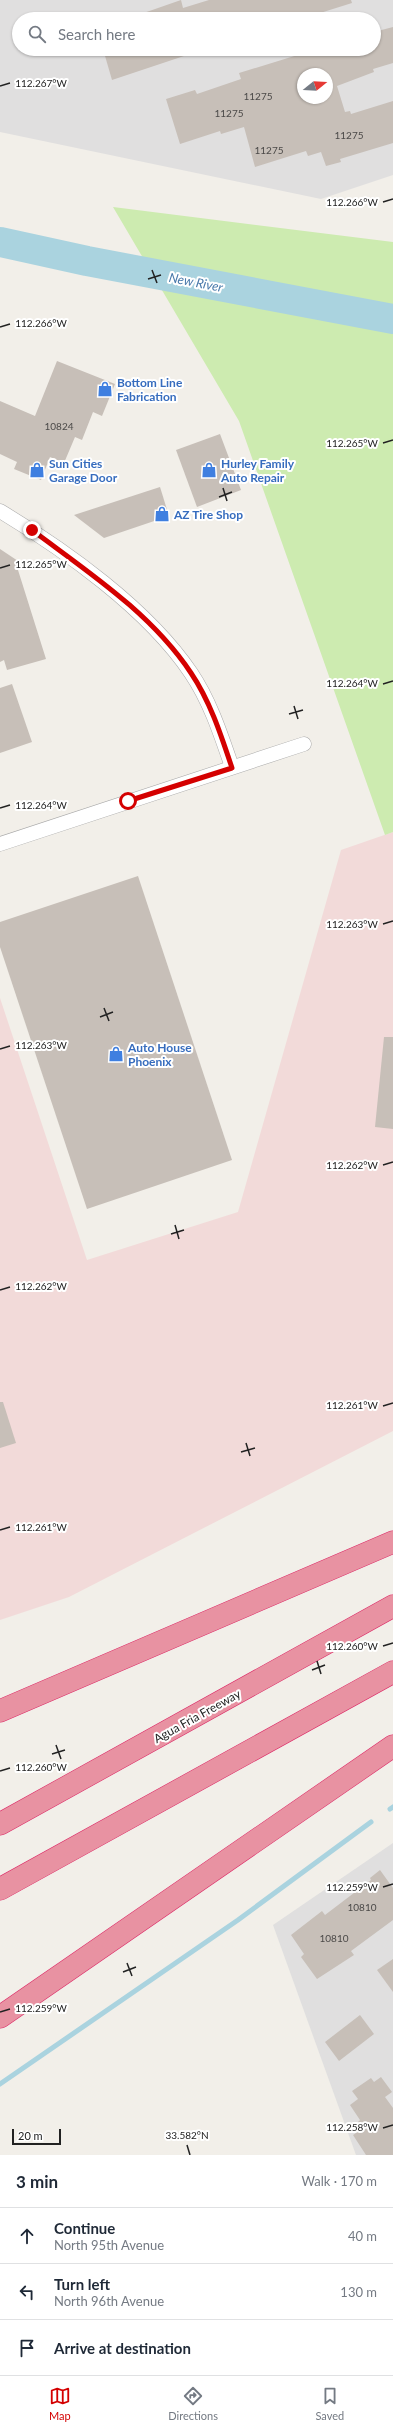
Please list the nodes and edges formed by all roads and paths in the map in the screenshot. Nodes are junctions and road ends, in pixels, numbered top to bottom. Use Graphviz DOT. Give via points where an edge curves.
graph roads {
  1 [pos="0,511"];
  2 [pos="304,744"];
  3 [pos="232,768"];
  4 [pos="0,844"];
  5 [pos="393,1542"];
  6 [pos="393,1606"];
  7 [pos="393,1672"];
  8 [pos="0,1711"];
  9 [pos="393,1746"];
  10 [pos="0,1824"];
  11 [pos="0,1889"];
  12 [pos="0,2017"];
  1 -- 3 [label="street" via="32,530 142,615 192,673 219,729"];
  2 -- 3 [label="street"];
  3 -- 4 [label="street"];
  5 -- 8 [label="highway"];
  6 -- 10 [label="highway, Agua Fria Freeway"];
  7 -- 11 [label="highway"];
  9 -- 12 [label="highway"];
}
